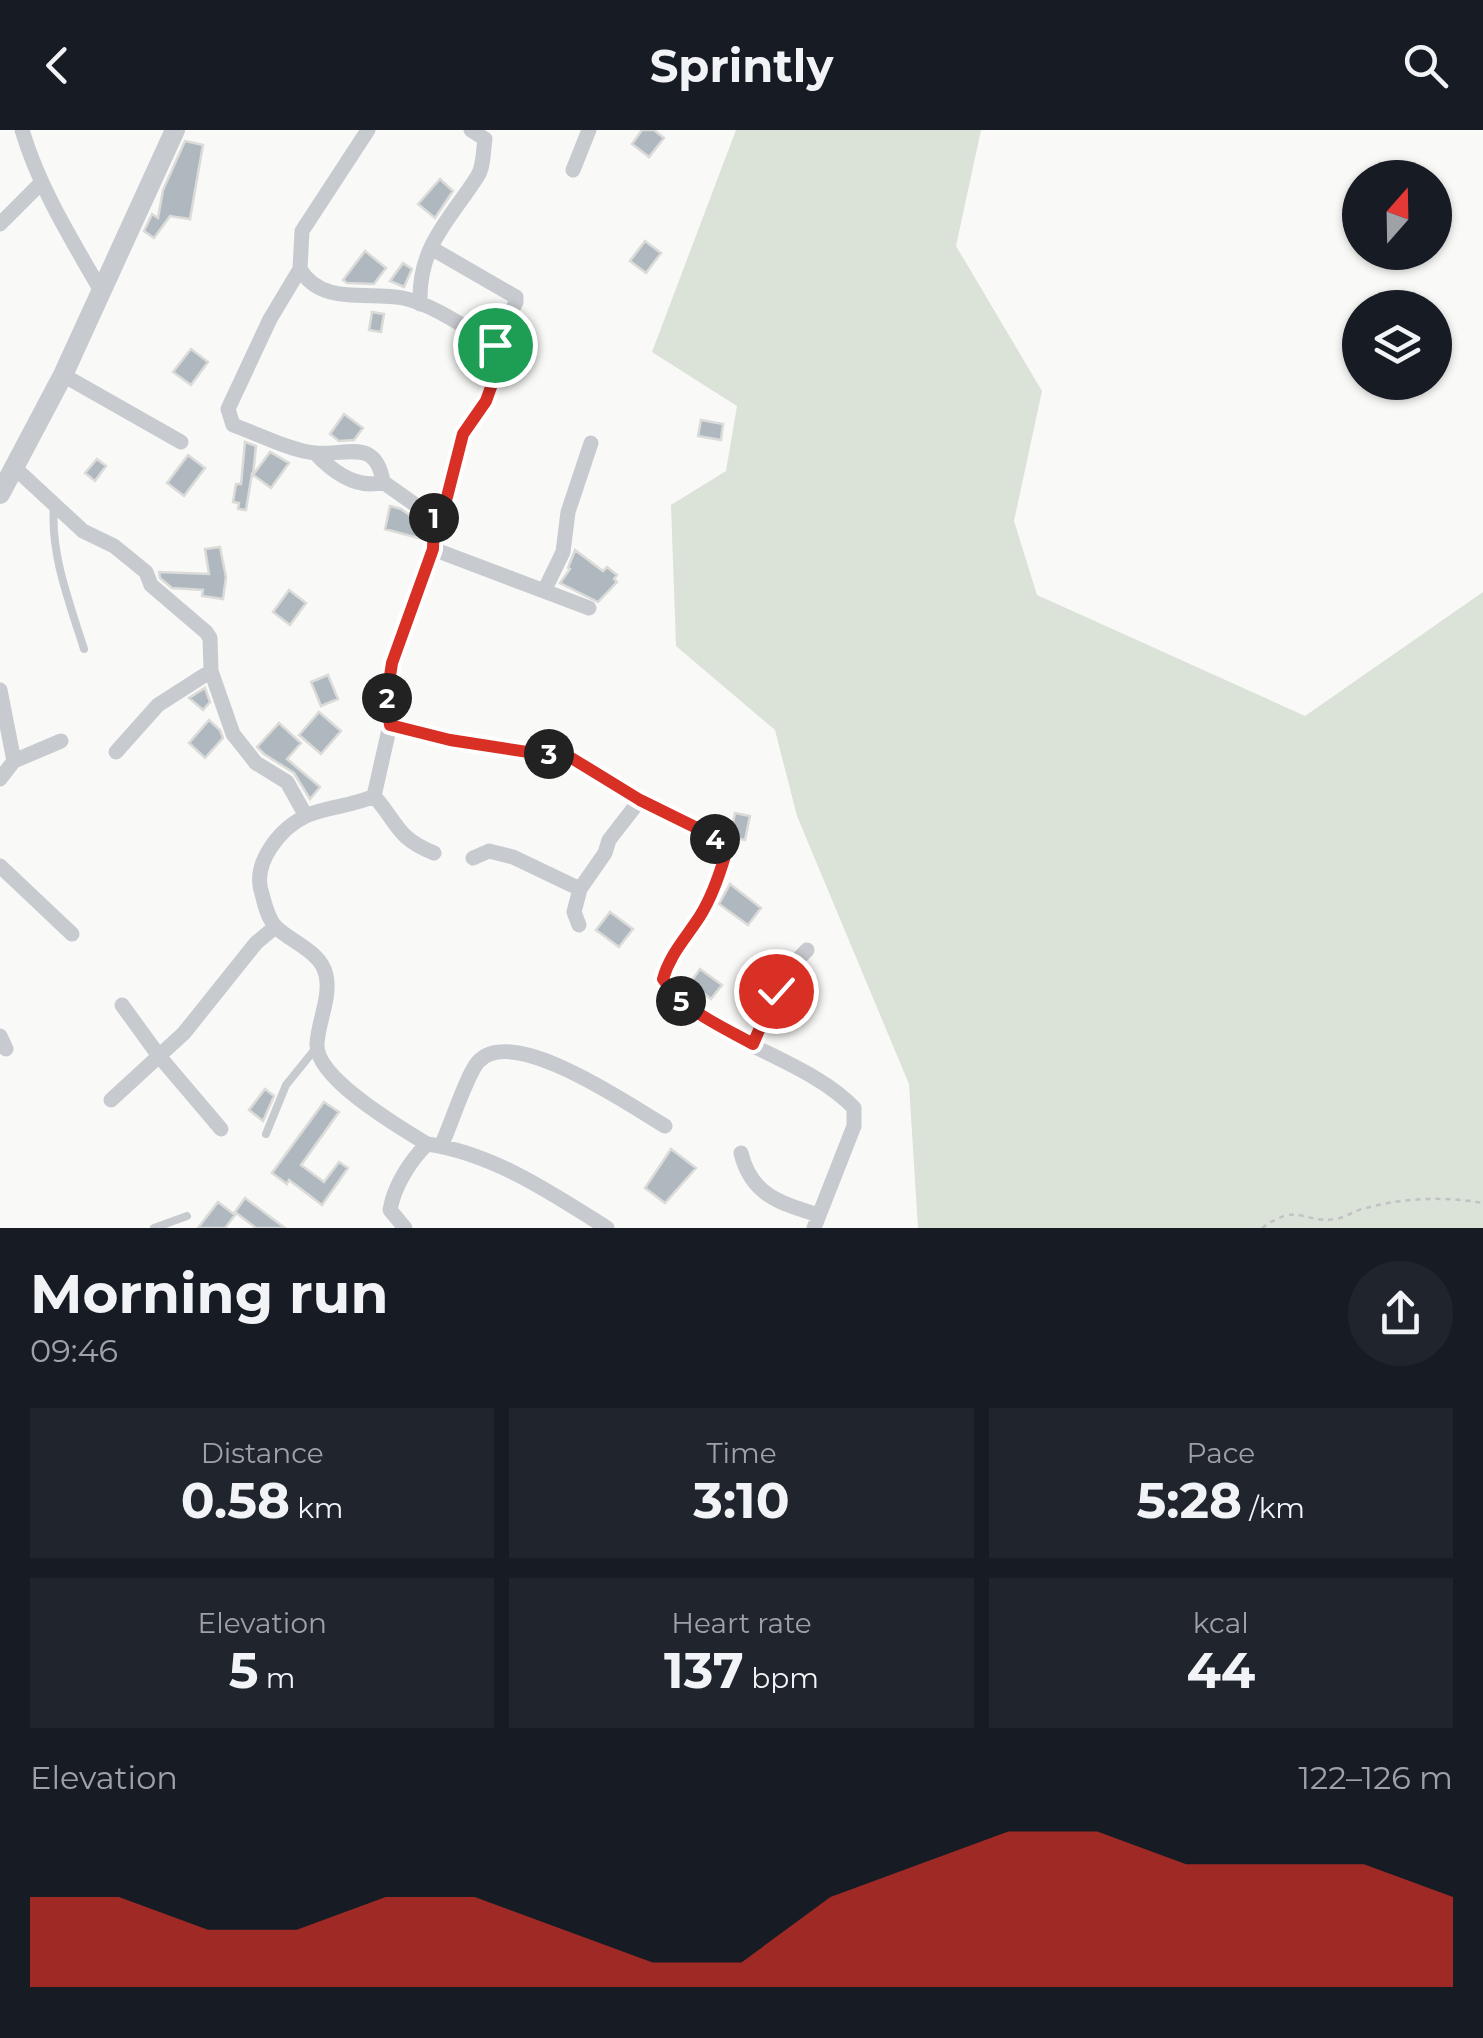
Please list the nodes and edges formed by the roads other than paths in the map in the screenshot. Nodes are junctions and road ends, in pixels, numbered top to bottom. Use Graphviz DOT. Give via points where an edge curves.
graph roads {
  1 [pos="22,130"];
  2 [pos="175,130"];
  3 [pos="368,130"];
  4 [pos="588,130"];
  5 [pos="483,133"];
  6 [pos="573,170"];
  7 [pos="42,183"];
  8 [pos="0,224"];
  9 [pos="431,248"];
  10 [pos="300,269"];
  11 [pos="100,288"];
  12 [pos="420,304"];
  13 [pos="495,345"];
  14 [pos="63,375"];
  15 [pos="181,442"];
  16 [pos="592,444"];
  17 [pos="315,453"];
  18 [pos="16,469"];
  19 [pos="383,482"];
  20 [pos="0,494"];
  21 [pos="54,502"];
  22 [pos="434,518"];
  23 [pos="433,549"];
  24 [pos="544,588"];
  25 [pos="589,608"];
  26 [pos="84,649"];
  27 [pos="211,671"];
  28 [pos="0,690"];
  29 [pos="390,725"];
  30 [pos="61,741"];
  31 [pos="116,752"];
  32 [pos="14,761"];
  33 [pos="0,779"];
  34 [pos="374,796"];
  35 [pos="640,800"];
  36 [pos="306,816"];
  37 [pos="434,853"];
  38 [pos="473,858"];
  39 [pos="0,866"];
  40 [pos="580,889"];
  41 [pos="579,925"];
  42 [pos="275,927"];
  43 [pos="72,934"];
  44 [pos="807,950"];
  45 [pos="122,1005"];
  46 [pos="753,1044"];
  47 [pos="316,1048"];
  48 [pos="159,1056"];
  49 [pos="111,1100"];
  50 [pos="665,1126"];
  51 [pos="221,1128"];
  52 [pos="266,1134"];
  53 [pos="434,1144"];
  54 [pos="741,1153"];
  55 [pos="187,1216"];
  56 [pos="816,1222"];
  57 [pos="154,1228"];
  58 [pos="406,1228"];
  59 [pos="607,1228"];
  1 -- 7 [label="street"];
  2 -- 11 [label="street"];
  3 -- 10 [label="street" via="302,231"];
  4 -- 6 [label="street"];
  5 -- 9 [label="street" via="480,174"];
  7 -- 8 [label="street"];
  7 -- 11 [label="street"];
  9 -- 12 [label="street"];
  9 -- 13 [label="street" via="516,297"];
  10 -- 12 [label="street" via="305,278 352,298 401,297"];
  10 -- 17 [label="street" via="228,409 233,425"];
  11 -- 14 [label="street"];
  12 -- 13 [label="street"];
  13 -- 22 [label="street" via="496,373 463,434 447,497"];
  14 -- 15 [label="street"];
  14 -- 18 [label="street"];
  16 -- 24 [label="street" via="568,512 563,552"];
  17 -- 19 [label="street" via="347,479"];
  17 -- 19 [label="street" via="344,450 374,458"];
  18 -- 20 [label="street"];
  18 -- 21 [label="street"];
  19 -- 22 [label="street"];
  21 -- 26 [label="lane" via="60,564"];
  21 -- 27 [label="street" via="146,572 151,585 206,632"];
  22 -- 23 [label="street"];
  23 -- 24 [label="street"];
  23 -- 29 [label="street" via="392,663"];
  24 -- 25 [label="street"];
  27 -- 31 [label="street" via="158,705"];
  27 -- 36 [label="street" via="232,734 256,763 287,782"];
  28 -- 32 [label="street"];
  29 -- 34 [label="street"];
  29 -- 35 [label="street" via="573,759"];
  30 -- 32 [label="street"];
  32 -- 33 [label="street"];
  34 -- 36 [label="street"];
  34 -- 37 [label="street" via="397,830"];
  35 -- 40 [label="street"];
  35 -- 46 [label="street" via="711,835 725,856 709,900 668,959 663,979 696,1012"];
  36 -- 42 [label="street" via="272,844 261,869 258,884"];
  38 -- 40 [label="street" via="489,850 514,857"];
  39 -- 43 [label="street"];
  40 -- 41 [label="street" via="574,912"];
  42 -- 47 [label="street" via="303,946 326,977"];
  42 -- 48 [label="street"];
  44 -- 46 [label="street" via="784,974"];
  45 -- 48 [label="street"];
  46 -- 56 [label="street" via="834,1088 854,1108 854,1126"];
  47 -- 52 [label="lane" via="286,1085"];
  47 -- 53 [label="street" via="321,1064 350,1091"];
  48 -- 49 [label="street"];
  48 -- 51 [label="street"];
  50 -- 53 [label="street" via="557,1063 513,1052 487,1054"];
  53 -- 58 [label="street" via="392,1200 390,1210"];
  53 -- 59 [label="street" via="515,1173"];
  54 -- 56 [label="street" via="758,1188"];
  55 -- 57 [label="lane"];
}
